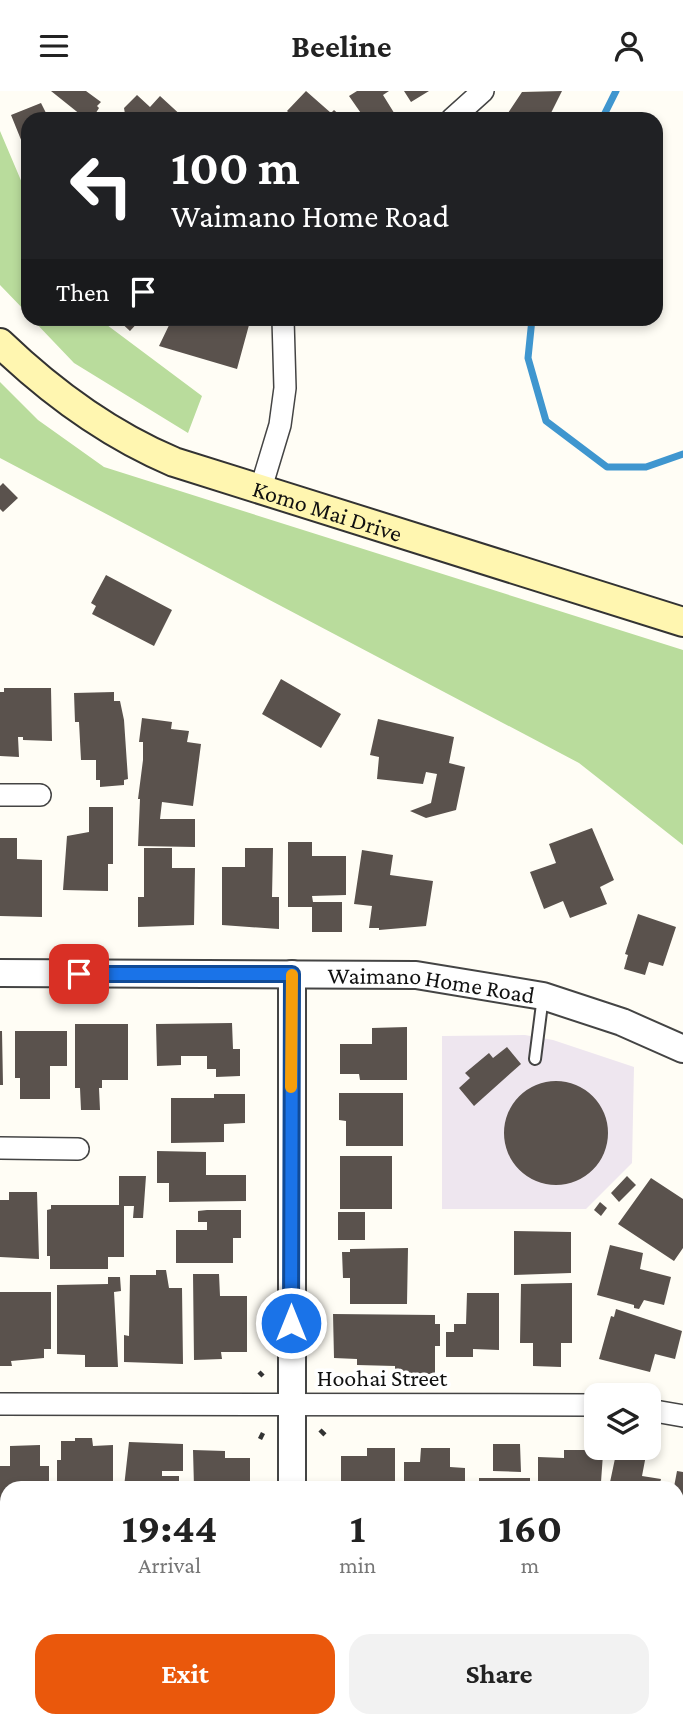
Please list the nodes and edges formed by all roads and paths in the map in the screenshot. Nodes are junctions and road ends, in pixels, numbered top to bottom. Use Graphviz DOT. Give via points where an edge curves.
graph roads {
  1 [pos="483,91"];
  2 [pos="460,112"];
  3 [pos="283,326"];
  4 [pos="0,343"];
  5 [pos="261,488"];
  6 [pos="683,622"];
  7 [pos="0,795"];
  8 [pos="40,795"];
  9 [pos="0,973"];
  10 [pos="292,974"];
  11 [pos="543,996"];
  12 [pos="683,1049"];
  13 [pos="535,1059"];
  14 [pos="0,1149"];
  15 [pos="78,1149"];
  16 [pos="326,1371"];
  17 [pos="321,1376"];
  18 [pos="0,1404"];
  19 [pos="291,1404"];
  20 [pos="584,1405"];
  21 [pos="661,1413"];
  22 [pos="683,1416"];
  23 [pos="320,1430"];
  24 [pos="263,1433"];
  25 [pos="327,1437"];
  26 [pos="260,1439"];
  27 [pos="292,1481"];
  1 -- 2 [label="street"];
  3 -- 5 [label="street" via="281,425"];
  4 -- 5 [label="main road, Komo Mai Drive" via="62,397 145,449"];
  5 -- 6 [label="main road, Komo Mai Drive"];
  7 -- 8 [label="street"];
  9 -- 10 [label="street, Waimano Home Road"];
  10 -- 11 [label="street, Waimano Home Road" via="416,975"];
  10 -- 19 [label="street"];
  11 -- 12 [label="street, Waimano Home Road" via="622,1022"];
  11 -- 13 [label="lane"];
  14 -- 15 [label="street"];
  16 -- 17 [label="path"];
  18 -- 19 [label="street, Hoohai Street"];
  19 -- 20 [label="street, Hoohai Street"];
  19 -- 27 [label="street"];
  21 -- 22 [label="street"];
  23 -- 25 [label="path"];
  24 -- 26 [label="path"];
}
